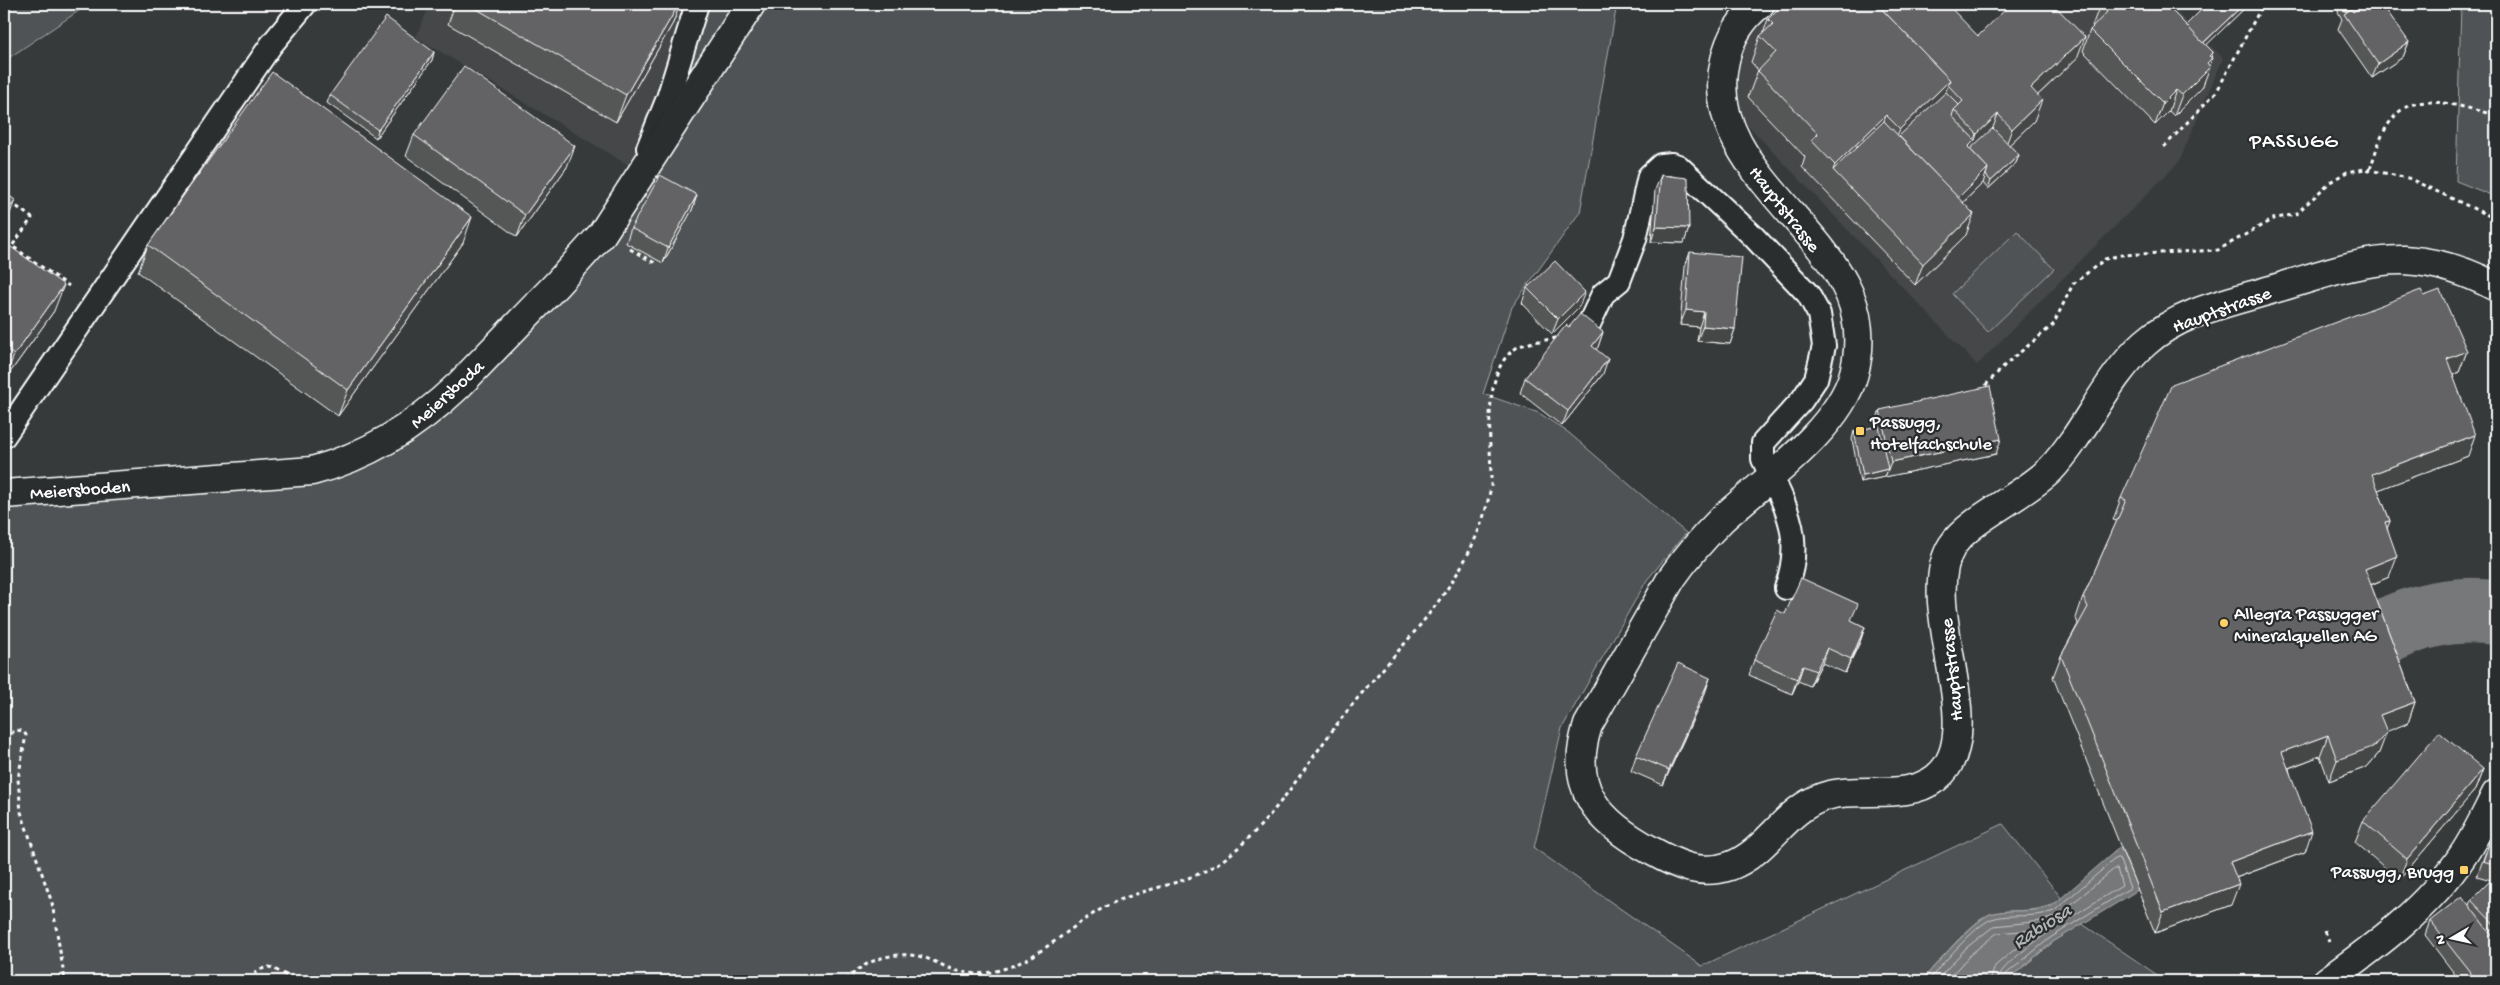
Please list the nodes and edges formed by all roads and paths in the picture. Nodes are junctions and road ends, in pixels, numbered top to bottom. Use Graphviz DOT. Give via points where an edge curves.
graph roads {
  1 [pos="305,4"];
  2 [pos="697,4"];
  3 [pos="751,4"];
  4 [pos="1760,4"];
  5 [pos="2263,4"];
  6 [pos="2489,4"];
  7 [pos="2496,9"];
  8 [pos="2496,115"];
  9 [pos="2164,147"];
  10 [pos="2370,169"];
  11 [pos="634,182"];
  12 [pos="4,197"];
  13 [pos="2496,219"];
  14 [pos="624,246"];
  15 [pos="659,250"];
  16 [pos="2496,287"];
  17 [pos="96,304"];
  18 [pos="1589,324"];
  19 [pos="1976,394"];
  20 [pos="4,436"];
  21 [pos="1771,477"];
  22 [pos="156,483"];
  23 [pos="4,494"];
  24 [pos="1786,588"];
  25 [pos="4,748"];
  26 [pos="2496,794"];
  27 [pos="65,981"];
  28 [pos="251,981"];
  29 [pos="298,981"];
  30 [pos="846,981"];
  31 [pos="2327,981"];
  1 -- 17 [label="lane" via="271,45"];
  2 -- 11 [label="lane" via="668,98"];
  3 -- 11 [label="street, Meiersboda"];
  4 -- 21 [label="street, Hauptstrasse" via="1736,30 1728,46 1721,87 1724,110 1732,134 1749,160 1837,271 1852,300 1858,340 1856,365 1845,396 1832,415"];
  5 -- 9 [label="path" via="2217,91"];
  6 -- 7 [label="path"];
  8 -- 10 [label="path" via="2433,102 2410,104 2394,116 2384,132"];
  10 -- 13 [label="path" via="2417,181"];
  10 -- 19 [label="path" via="2340,175 2296,214 2273,219 2218,250 2105,259 2073,284 2053,325"];
  11 -- 22 [label="street, Meiersboda" via="602,234 563,278 437,406 395,436 367,452 312,471"];
  12 -- 17 [label="path" via="32,218 12,246"];
  14 -- 15 [label="path" via="653,262"];
  16 -- 21 [label="street, Hauptstrasse" via="2458,269 2432,263 2384,261 2316,276 2207,310 2183,318 2159,332 2126,362 2050,470 1963,533 1952,545 1942,579 1958,716 1957,738 1947,767 1926,785 1910,789 1850,790 1818,798 1792,814 1761,847 1734,864 1706,870 1692,869 1632,841 1597,810 1586,789 1580,766 1581,747 1597,705 1671,579 1701,540"];
  17 -- 20 [label="lane"];
  18 -- 21 [label="lane" via="1603,294 1619,281 1635,239 1649,176 1661,165 1678,166 1752,234 1808,294 1819,314 1824,346 1816,379 1762,446 1763,459"];
  18 -- 30 [label="path" via="1556,338 1518,347 1507,356 1496,375 1493,390 1489,499 1479,531 1460,572 1429,616 1348,710 1285,795 1229,856 1194,877 1112,904 1083,920 1030,958 1002,969 966,973 910,955 870,961"];
  21 -- 24 [label="lane" via="1788,513 1794,537 1792,569"];
  22 -- 23 [label="street, Meiersboden"];
  25 -- 27 [label="path" via="12,733 19,729 23,731 27,740 18,779 21,812 52,903"];
  26 -- 31 [label="street" via="2464,854 2437,889 2383,940"];
  28 -- 29 [label="path" via="258,970 270,967"];
}
